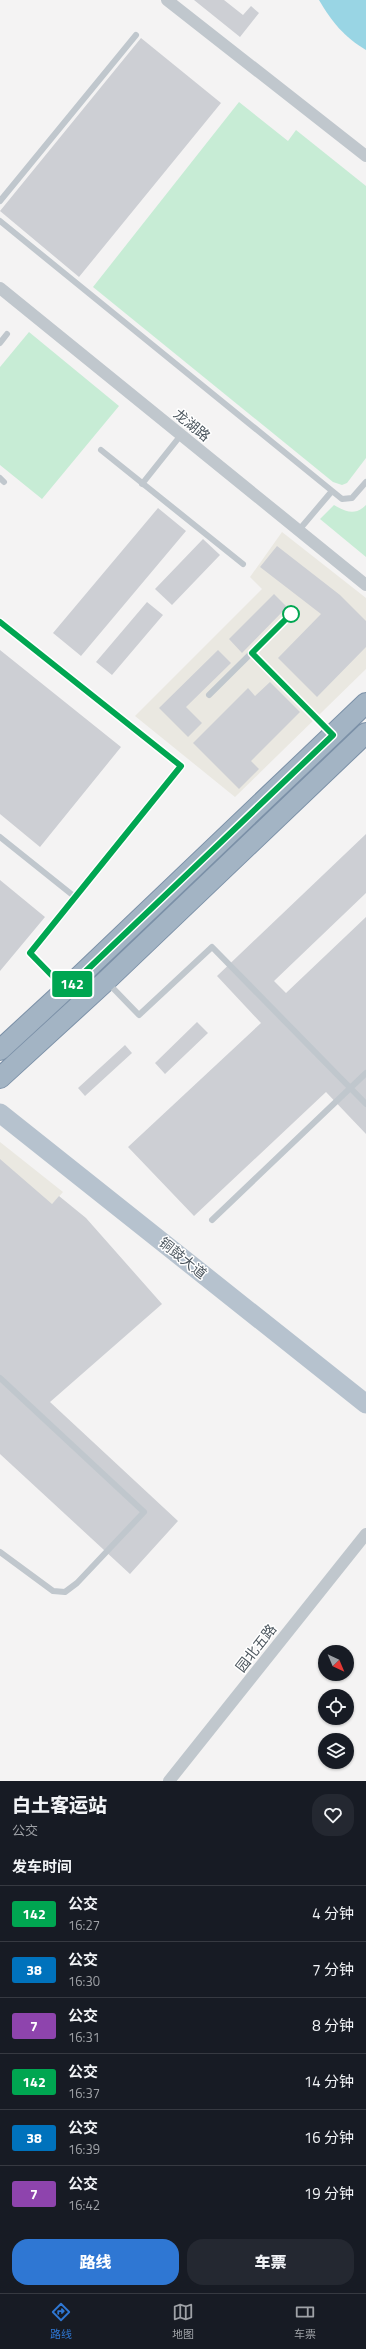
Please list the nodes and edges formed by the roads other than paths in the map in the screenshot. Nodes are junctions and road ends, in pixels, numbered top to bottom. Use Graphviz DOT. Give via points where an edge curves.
graph roads {
  1 [pos="167,0"];
  2 [pos="136,35"];
  3 [pos="366,156"];
  4 [pos="0,201"];
  5 [pos="0,221"];
  6 [pos="0,288"];
  7 [pos="7,334"];
  8 [pos="0,343"];
  9 [pos="181,435"];
  10 [pos="101,450"];
  11 [pos="366,482"];
  12 [pos="142,484"];
  13 [pos="332,491"];
  14 [pos="299,530"];
  15 [pos="243,564"];
  16 [pos="366,585"];
  17 [pos="291,614"];
  18 [pos="0,622"];
  19 [pos="252,653"];
  20 [pos="209,696"];
  21 [pos="366,703"];
  22 [pos="366,733"];
  23 [pos="333,735"];
  24 [pos="0,837"];
  25 [pos="75,897"];
  26 [pos="106,981"];
  27 [pos="66,990"];
  28 [pos="0,1050"];
  29 [pos="366,1072"];
  30 [pos="0,1078"];
  31 [pos="350,1088"];
  32 [pos="366,1104"];
  33 [pos="0,1113"];
  34 [pos="212,1220"];
  35 [pos="0,1378"];
  36 [pos="366,1404"];
  37 [pos="366,1534"];
  38 [pos="0,1552"];
  39 [pos="169,1781"];
  1 -- 3 [label="street"];
  2 -- 4 [label="lane"];
  5 -- 13 [label="lane"];
  6 -- 9 [label="street, 龙湖路"];
  7 -- 8 [label="lane"];
  9 -- 12 [label="lane"];
  9 -- 14 [label="street, 龙湖路"];
  10 -- 12 [label="lane"];
  11 -- 13 [label="lane" via="349,500"];
  12 -- 15 [label="lane"];
  13 -- 14 [label="lane"];
  14 -- 16 [label="street, 龙湖路"];
  17 -- 19 [label="lane"];
  18 -- 25 [label="lane" via="181,766"];
  19 -- 20 [label="lane"];
  19 -- 23 [label="lane"];
  21 -- 23 [label="highway"];
  22 -- 26 [label="highway"];
  23 -- 27 [label="highway"];
  24 -- 25 [label="lane"];
  25 -- 27 [label="lane" via="30,953"];
  26 -- 30 [label="highway"];
  26 -- 31 [label="lane" via="139,1015 212,947"];
  27 -- 28 [label="highway"];
  29 -- 31 [label="lane"];
  31 -- 32 [label="lane"];
  31 -- 34 [label="lane"];
  33 -- 36 [label="main road, 铜鼓大道"];
  35 -- 38 [label="lane" via="144,1512 77,1583 65,1592 53,1591"];
  37 -- 39 [label="street, 园北五路"];
}
